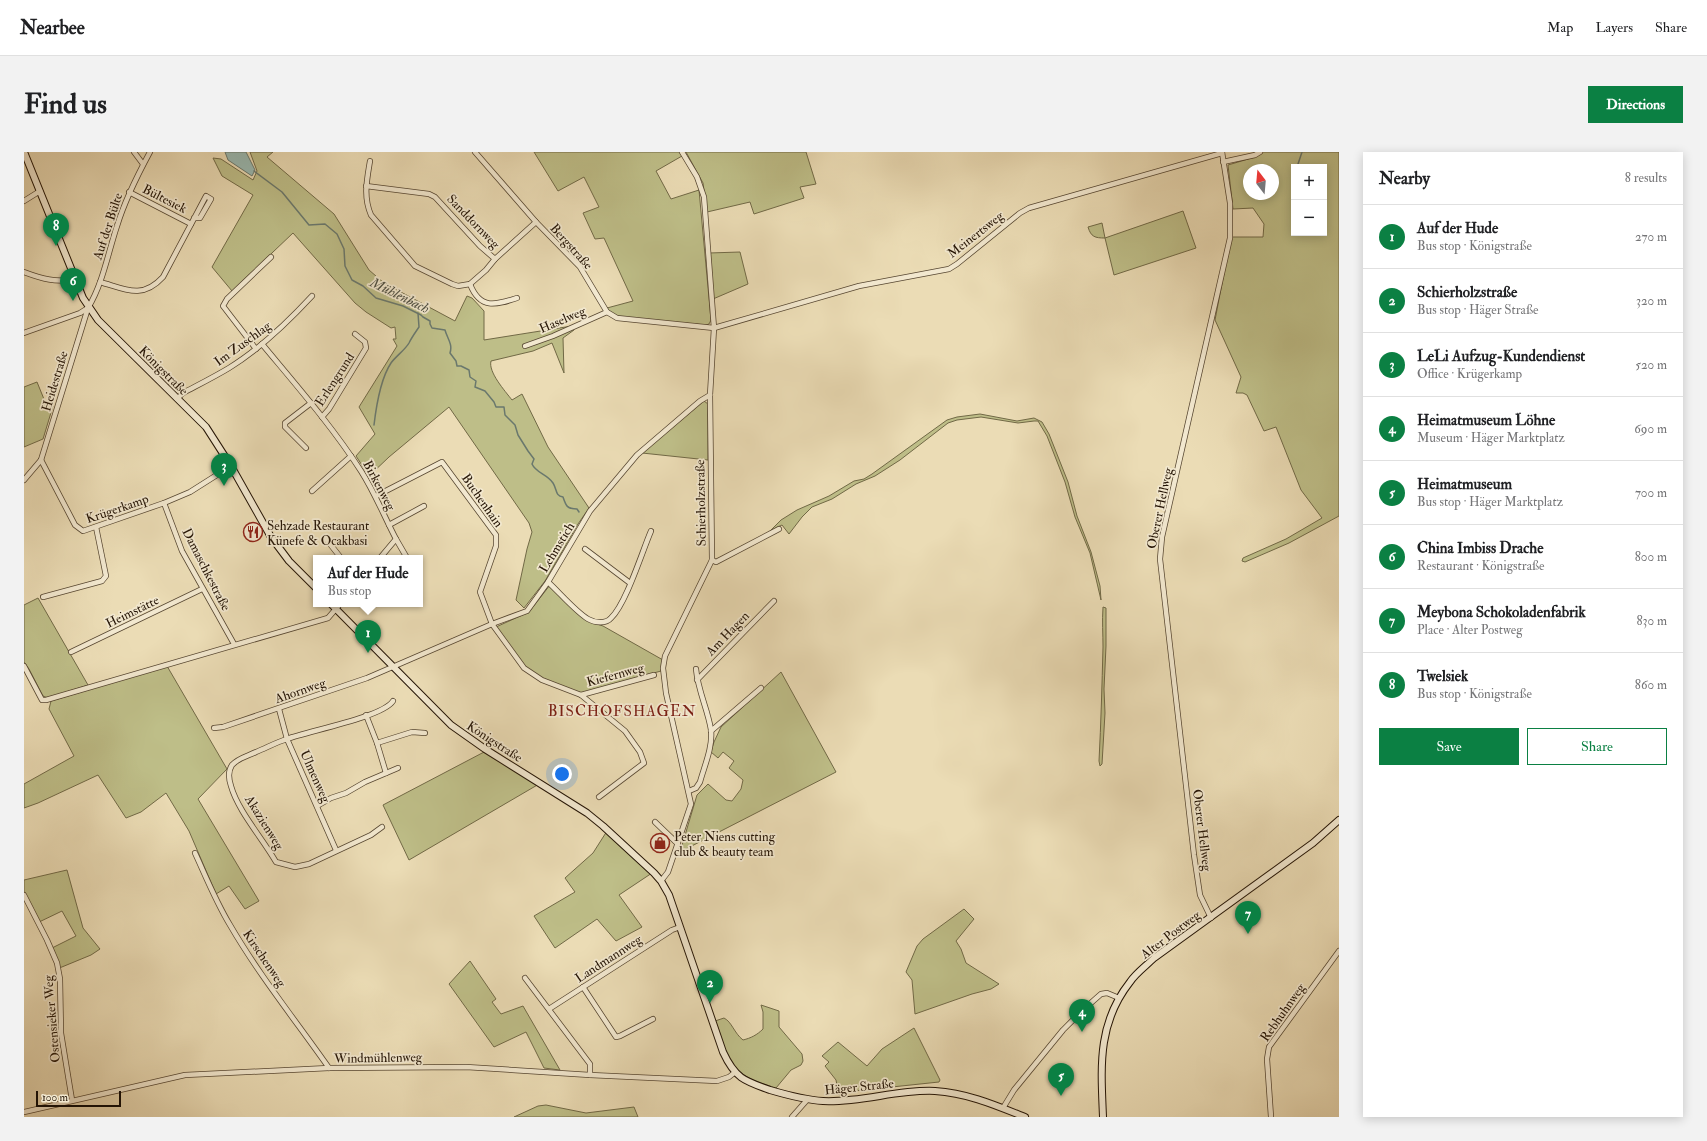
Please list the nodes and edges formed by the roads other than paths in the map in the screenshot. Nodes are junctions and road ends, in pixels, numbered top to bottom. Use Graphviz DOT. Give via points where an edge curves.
graph roads {
  1 [pos="24,152"];
  2 [pos="134,152"];
  3 [pos="150,152"];
  4 [pos="475,152"];
  5 [pos="682,152"];
  6 [pos="1260,152"];
  7 [pos="1222,153"];
  8 [pos="370,161"];
  9 [pos="1223,162"];
  10 [pos="143,164"];
  11 [pos="366,186"];
  12 [pos="40,191"];
  13 [pos="129,192"];
  14 [pos="24,201"];
  15 [pos="194,218"];
  16 [pos="536,222"];
  17 [pos="191,224"];
  18 [pos="271,258"];
  19 [pos="495,259"];
  20 [pos="24,272"];
  21 [pos="75,278"];
  22 [pos="100,282"];
  23 [pos="470,284"];
  24 [pos="312,296"];
  25 [pos="517,298"];
  26 [pos="88,308"];
  27 [pos="607,312"];
  28 [pos="714,328"];
  29 [pos="24,333"];
  30 [pos="355,334"];
  31 [pos="262,344"];
  32 [pos="525,346"];
  33 [pos="256,349"];
  34 [pos="710,395"];
  35 [pos="177,399"];
  36 [pos="311,403"];
  37 [pos="322,417"];
  38 [pos="306,448"];
  39 [pos="351,456"];
  40 [pos="41,460"];
  41 [pos="231,466"];
  42 [pos="24,480"];
  43 [pos="312,491"];
  44 [pos="376,496"];
  45 [pos="164,503"];
  46 [pos="424,506"];
  47 [pos="388,525"];
  48 [pos="96,527"];
  49 [pos="779,529"];
  50 [pos="651,531"];
  51 [pos="326,539"];
  52 [pos="396,539"];
  53 [pos="584,549"];
  54 [pos="339,555"];
  55 [pos="383,555"];
  56 [pos="405,555"];
  57 [pos="712,560"];
  58 [pos="548,582"];
  59 [pos="630,583"];
  60 [pos="313,585"];
  61 [pos="202,589"];
  62 [pos="44,597"];
  63 [pos="774,601"];
  64 [pos="337,607"];
  65 [pos="339,607"];
  66 [pos="492,624"];
  67 [pos="234,644"];
  68 [pos="71,652"];
  69 [pos="24,666"];
  70 [pos="392,666"];
  71 [pos="696,669"];
  72 [pos="654,675"];
  73 [pos="697,680"];
  74 [pos="761,688"];
  75 [pos="581,695"];
  76 [pos="392,701"];
  77 [pos="279,709"];
  78 [pos="366,715"];
  79 [pos="214,728"];
  80 [pos="711,731"];
  81 [pos="425,734"];
  82 [pos="287,738"];
  83 [pos="377,743"];
  84 [pos="398,768"];
  85 [pos="386,773"];
  86 [pos="689,791"];
  87 [pos="599,797"];
  88 [pos="317,806"];
  89 [pos="1339,820"];
  90 [pos="655,822"];
  91 [pos="382,827"];
  92 [pos="678,844"];
  93 [pos="336,850"];
  94 [pos="195,853"];
  95 [pos="661,881"];
  96 [pos="24,895"];
  97 [pos="1211,918"];
  98 [pos="680,927"];
  99 [pos="1339,951"];
  100 [pos="525,978"];
  101 [pos="583,988"];
  102 [pos="1119,998"];
  103 [pos="549,1009"];
  104 [pos="653,1019"];
  105 [pos="329,1068"];
  106 [pos="734,1073"];
  107 [pos="590,1075"];
  108 [pos="72,1100"];
  109 [pos="807,1100"];
  110 [pos="1003,1108"];
  111 [pos="24,1112"];
  112 [pos="792,1117"];
  113 [pos="1025,1117"];
  114 [pos="1103,1117"];
  115 [pos="1271,1117"];
  1 -- 12 [label="main road, Königstraße"];
  2 -- 10 [label="street"];
  3 -- 10 [label="street, Auf der Bülte"];
  4 -- 16 [label="street, Bergstraße"];
  5 -- 28 [label="street, Schierholzstraße" via="697,177 704,197"];
  6 -- 9 [label="street"];
  7 -- 9 [label="street, Oberer Hellweg"];
  7 -- 28 [label="street, Meinertsweg" via="1028,208 948,269 859,286"];
  8 -- 11 [label="street"];
  9 -- 97 [label="street, Oberer Hellweg" via="1230,203 1230,238 1162,537 1160,559 1194,855 1200,895"];
  10 -- 13 [label="street, Auf der Bülte"];
  11 -- 19 [label="street, Sanddornweg" via="429,194 435,197"];
  11 -- 23 [label="street" via="367,207 371,215 415,266 452,284"];
  12 -- 14 [label="street"];
  12 -- 21 [label="main road, Königstraße"];
  13 -- 17 [label="street, Bültesiek"];
  13 -- 22 [label="street, Auf der Bülte"];
  15 -- 15 [label="street" via="206,196 211,199 200,218"];
  15 -- 17 [label="street"];
  16 -- 19 [label="street"];
  16 -- 27 [label="street, Bergstraße" via="580,267"];
  17 -- 22 [label="street" via="163,277 156,284 145,290 133,292"];
  18 -- 33 [label="street" via="227,299 223,306"];
  19 -- 23 [label="street"];
  20 -- 21 [label="street" via="50,280 66,281"];
  21 -- 26 [label="main road, Königstraße"];
  22 -- 26 [label="street, Auf der Bülte"];
  23 -- 25 [label="street" via="482,301 489,304 500,304"];
  24 -- 31 [label="street, Im Zuschlag"];
  26 -- 29 [label="street"];
  26 -- 35 [label="main road, Königstraße"];
  26 -- 40 [label="street, Heidestraße"];
  27 -- 28 [label="street" via="617,318"];
  27 -- 32 [label="street, Haselweg"];
  28 -- 34 [label="street, Schierholzstraße"];
  30 -- 37 [label="street, Erlengrund" via="365,342 366,348"];
  31 -- 33 [label="street, Im Zuschlag"];
  31 -- 36 [label="street, Birkenweg"];
  33 -- 35 [label="street, Im Zuschlag"];
  34 -- 57 [label="street, Schierholzstraße"];
  34 -- 58 [label="street, Lehmstich" via="700,400 627,467 590,510"];
  35 -- 41 [label="main road, Königstraße" via="206,427"];
  36 -- 37 [label="street, Birkenweg"];
  36 -- 38 [label="street" via="285,423 285,427"];
  37 -- 39 [label="street, Birkenweg"];
  39 -- 43 [label="street, Birkenweg"];
  39 -- 44 [label="street, Birkenweg"];
  40 -- 42 [label="street, Heidestraße"];
  40 -- 48 [label="street, Krügerkamp" via="76,526 83,531"];
  41 -- 45 [label="street, Krügerkamp" via="190,492"];
  41 -- 60 [label="main road, Königstraße" via="271,537 289,561"];
  44 -- 47 [label="street, Birkenweg"];
  44 -- 66 [label="street, Buchenhain" via="442,462 496,536 496,546 480,592"];
  45 -- 48 [label="street, Krügerkamp"];
  45 -- 61 [label="street, Damaschkestraße" via="182,552"];
  46 -- 47 [label="street, Birkenweg"];
  47 -- 52 [label="street, Birkenweg"];
  48 -- 62 [label="street" via="106,576 102,581"];
  49 -- 57 [label="street" via="716,562"];
  50 -- 59 [label="street"];
  51 -- 54 [label="street"];
  52 -- 55 [label="street"];
  52 -- 56 [label="street, Birkenweg"];
  53 -- 59 [label="street"];
  57 -- 86 [label="street, Schierholzstraße" via="665,656 663,668 666,693"];
  58 -- 59 [label="street" via="589,620 598,623 610,620"];
  58 -- 66 [label="street, Lehmstich" via="527,611"];
  61 -- 67 [label="street, Damaschkestraße"];
  61 -- 68 [label="street, Heimstätte"];
  63 -- 73 [label="street, Am Hagen"];
  64 -- 67 [label="street" via="328,618"];
  65 -- 70 [label="main road, Königstraße"];
  66 -- 70 [label="street, Lehmstich"];
  66 -- 75 [label="street, Kiefernweg" via="524,668 542,680"];
  67 -- 69 [label="street" via="46,700 42,700"];
  70 -- 77 [label="street, Ahornweg" via="367,678"];
  70 -- 95 [label="main road, Königstraße" via="451,725 587,813"];
  71 -- 73 [label="street"];
  72 -- 75 [label="street, Kiefernweg"];
  73 -- 80 [label="street"];
  74 -- 80 [label="street"];
  75 -- 87 [label="street, Kiefernweg" via="625,731 640,752 644,763"];
  76 -- 78 [label="street, Akazienweg" via="382,709"];
  77 -- 79 [label="street, Ahornweg"];
  77 -- 82 [label="street, Ulmenweg"];
  78 -- 82 [label="street, Akazienweg"];
  78 -- 83 [label="street"];
  80 -- 86 [label="street" via="711,744 700,782 696,788"];
  81 -- 83 [label="street" via="412,732"];
  82 -- 88 [label="street, Ulmenweg"];
  82 -- 93 [label="street, Akazienweg" via="239,759 230,770 231,786 243,811 276,862 295,867 309,864"];
  83 -- 85 [label="street"];
  84 -- 85 [label="street"];
  85 -- 88 [label="street"];
  86 -- 92 [label="street, Schierholzstraße" via="691,804"];
  88 -- 93 [label="street, Ulmenweg"];
  89 -- 97 [label="main road, Alter Postweg" via="1313,843"];
  90 -- 92 [label="street"];
  91 -- 93 [label="street, Akazienweg"];
  92 -- 95 [label="street, Schierholzstraße" via="668,872"];
  94 -- 105 [label="street, Kirschenweg" via="215,898 243,946"];
  95 -- 98 [label="main road" via="669,895"];
  96 -- 108 [label="street, Ostensieker Weg" via="47,940 60,979 61,1033"];
  97 -- 102 [label="main road, Alter Postweg" via="1154,958 1130,981"];
  98 -- 101 [label="street, Landmannweg"];
  98 -- 106 [label="main road" via="722,1052"];
  99 -- 115 [label="street, Rebhuhnweg" via="1269,1047 1267,1059"];
  100 -- 103 [label="street"];
  101 -- 103 [label="street, Landmannweg"];
  101 -- 104 [label="street" via="616,1037"];
  102 -- 110 [label="street" via="1107,993 1101,994 1084,1009 1063,1030 1014,1090"];
  102 -- 114 [label="main road, Alter Postweg" via="1109,1018 1101,1053"];
  103 -- 107 [label="street" via="590,1064"];
  105 -- 107 [label="street, Windmühlenweg" via="466,1067"];
  105 -- 108 [label="street, Windmühlenweg" via="185,1075"];
  106 -- 107 [label="street, Windmühlenweg" via="717,1081"];
  106 -- 109 [label="main road, Häger Straße" via="759,1086"];
  108 -- 111 [label="street, Windmühlenweg"];
  109 -- 110 [label="main road, Häger Straße" via="843,1100 933,1091 961,1094"];
  109 -- 112 [label="street"];
  110 -- 113 [label="main road, Häger Straße"];
}
